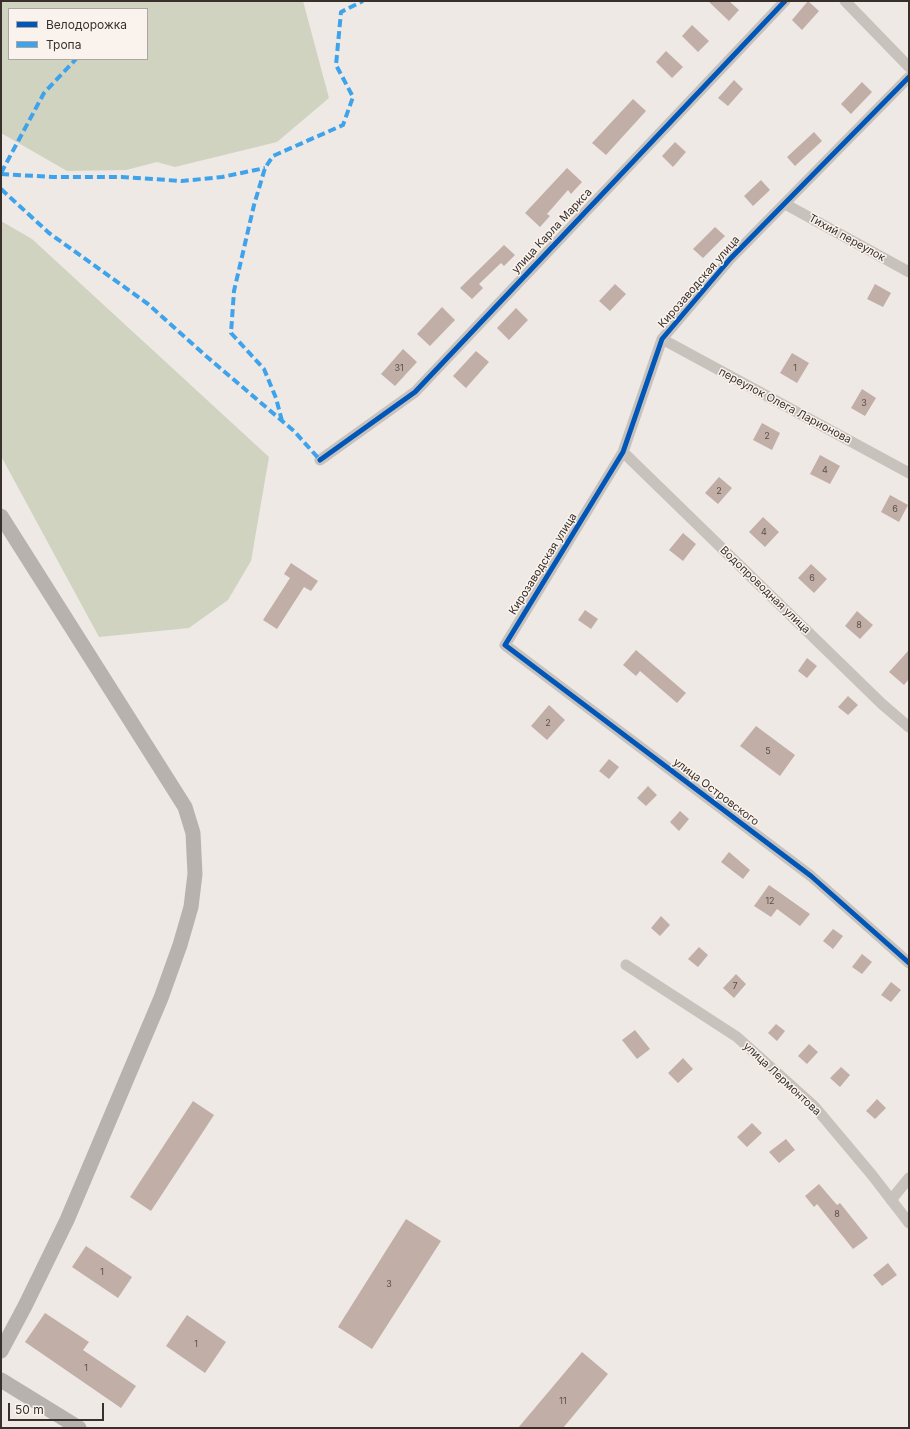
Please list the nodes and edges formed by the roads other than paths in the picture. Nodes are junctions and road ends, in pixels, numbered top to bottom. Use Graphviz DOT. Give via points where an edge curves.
graph roads {
  1 [pos="785,1"];
  2 [pos="845,1"];
  3 [pos="909,67"];
  4 [pos="909,77"];
  5 [pos="784,204"];
  6 [pos="909,272"];
  7 [pos="662,339"];
  8 [pos="623,452"];
  9 [pos="320,460"];
  10 [pos="909,473"];
  11 [pos="1,516"];
  12 [pos="505,645"];
  13 [pos="909,727"];
  14 [pos="909,963"];
  15 [pos="626,965"];
  16 [pos="909,1178"];
  17 [pos="891,1200"];
  18 [pos="909,1224"];
  19 [pos="1,1351"];
  20 [pos="1,1380"];
  21 [pos="79,1428"];
  1 -- 9 [label="street, улица Карла Маркса" via="414,392"];
  2 -- 3 [label="street"];
  4 -- 5 [label="street, Кирозаводская улица"];
  5 -- 6 [label="street, Тихий переулок"];
  5 -- 7 [label="street, Кирозаводская улица" via="730,259"];
  7 -- 8 [label="street, Кирозаводская улица"];
  7 -- 10 [label="street, переулок Олега Ларионова"];
  8 -- 12 [label="street, Кирозаводская улица"];
  8 -- 13 [label="street, Водопроводная улица" via="882,704"];
  11 -- 19 [label="main road" via="185,807 193,833 195,874 191,908 161,998 67,1220"];
  12 -- 14 [label="street, улица Островского" via="811,876"];
  15 -- 17 [label="street, улица Лермонтова" via="742,1042 814,1106"];
  16 -- 17 [label="street"];
  17 -- 18 [label="street, улица Лермонтова"];
  20 -- 21 [label="main road"];
}
